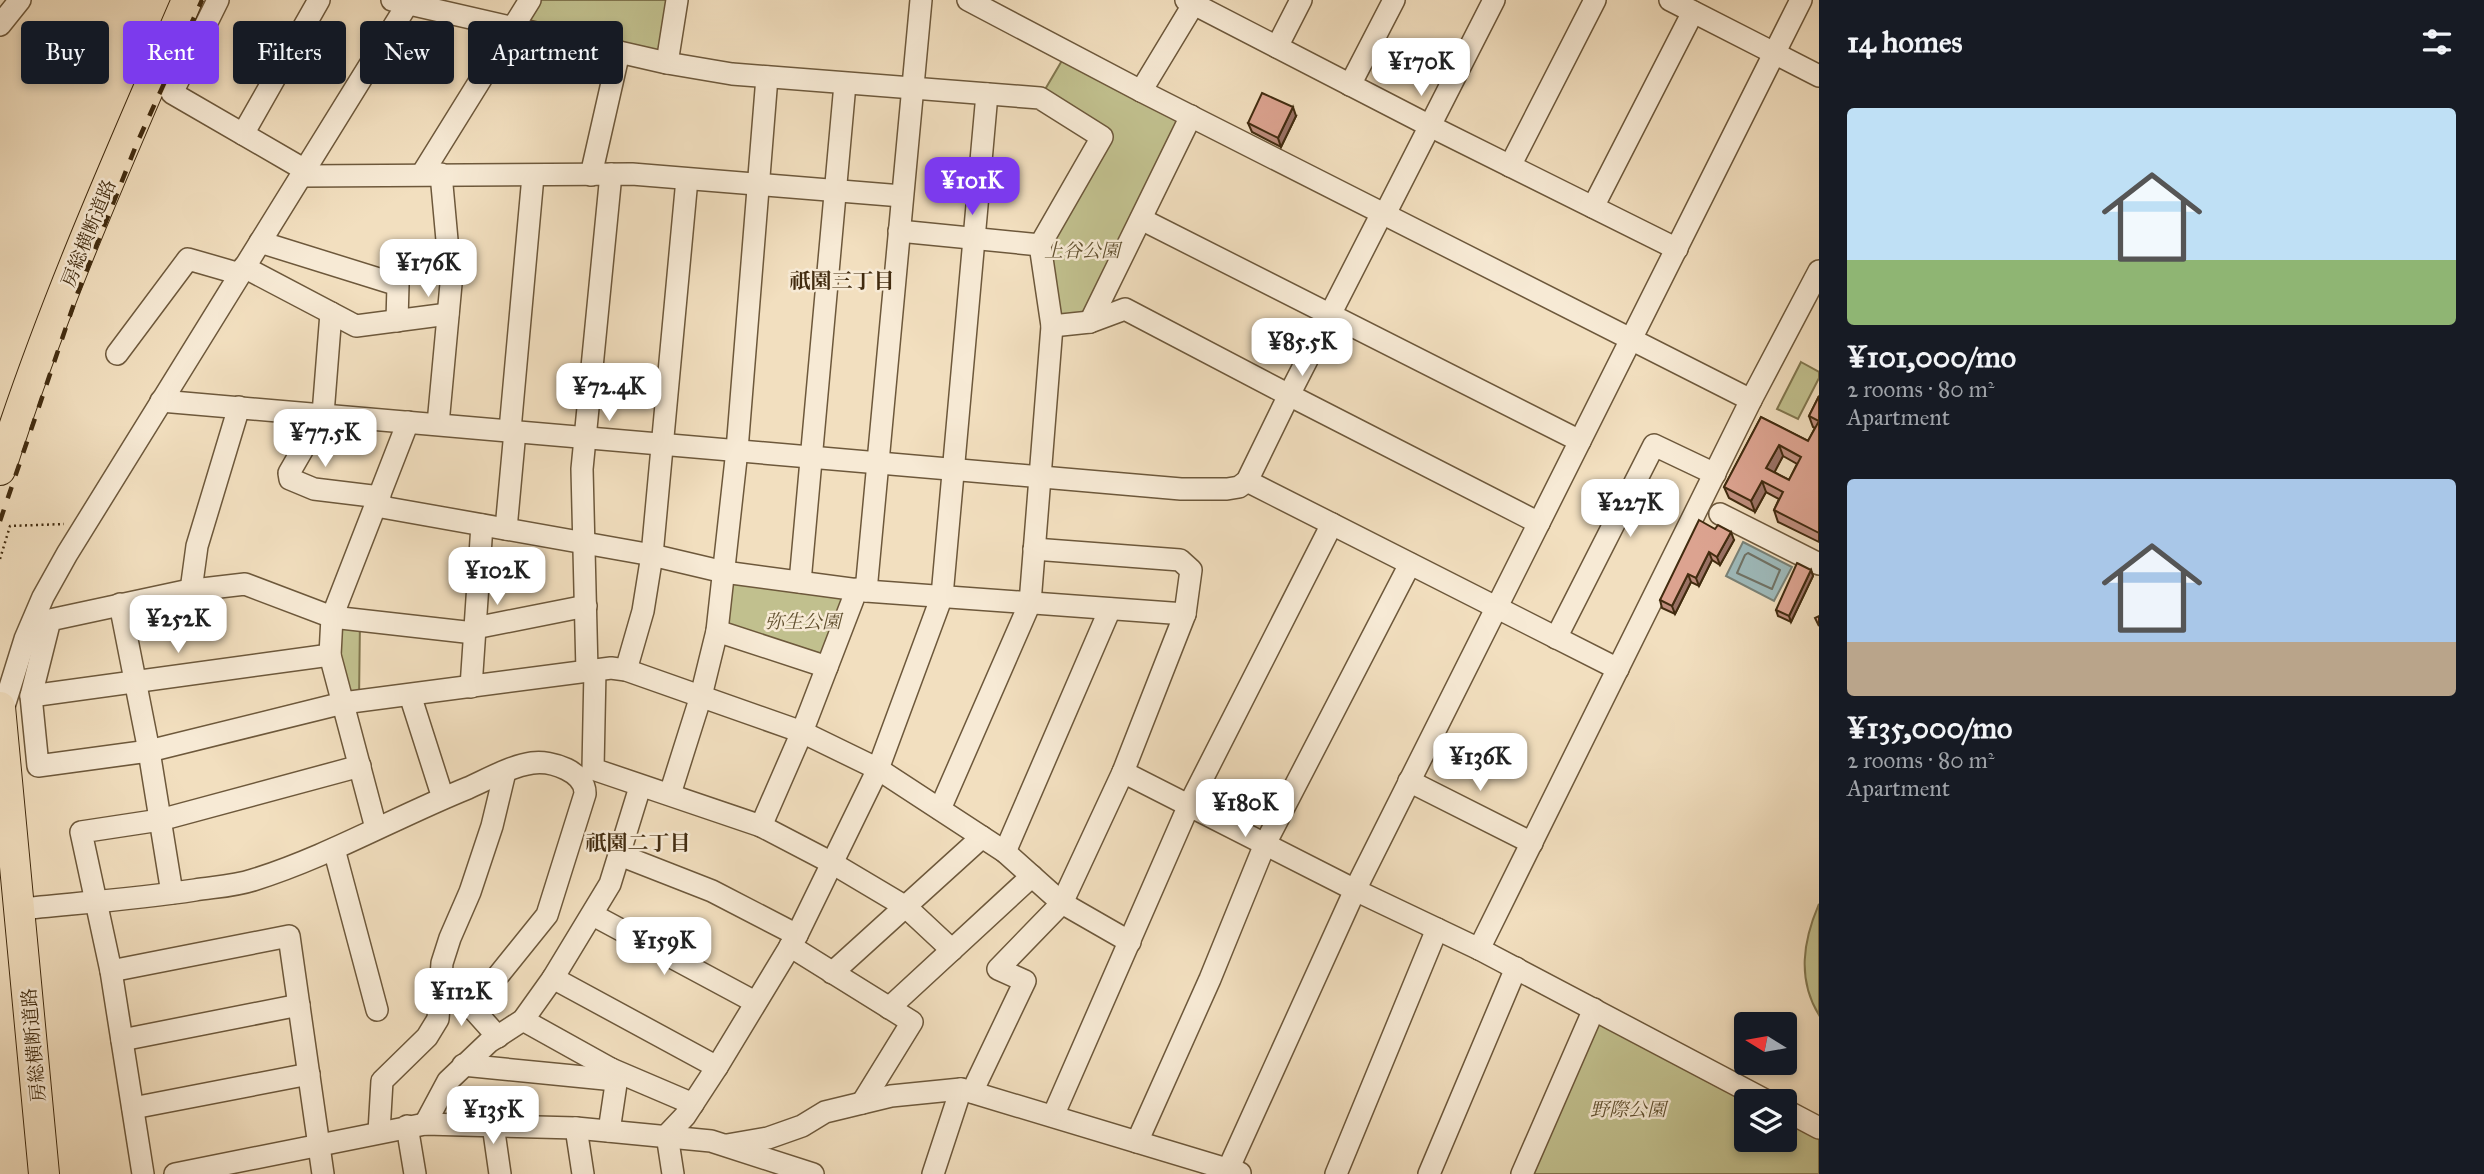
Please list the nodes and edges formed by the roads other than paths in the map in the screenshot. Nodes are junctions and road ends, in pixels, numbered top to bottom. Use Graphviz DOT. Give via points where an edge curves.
graph roads {
  1 [pos="20,0"];
  2 [pos="187,0"];
  3 [pos="218,0"];
  4 [pos="319,0"];
  5 [pos="530,0"];
  6 [pos="677,0"];
  7 [pos="921,0"];
  8 [pos="968,0"];
  9 [pos="1301,0"];
  10 [pos="1394,0"];
  11 [pos="1494,0"];
  12 [pos="1595,0"];
  13 [pos="1670,0"];
  14 [pos="1801,0"];
  15 [pos="404,1"];
  16 [pos="1192,1"];
  17 [pos="1693,12"];
  18 [pos="488,21"];
  19 [pos="517,21"];
  20 [pos="0,25"];
  21 [pos="1277,47"];
  22 [pos="623,53"];
  23 [pos="1774,54"];
  24 [pos="667,62"];
  25 [pos="1819,76"];
  26 [pos="767,77"];
  27 [pos="482,84"];
  28 [pos="614,84"];
  29 [pos="845,84"];
  30 [pos="1350,85"];
  31 [pos="912,90"];
  32 [pos="1141,91"];
  33 [pos="987,94"];
  34 [pos="1191,116"];
  35 [pos="1430,126"];
  36 [pos="243,134"];
  37 [pos="1510,166"];
  38 [pos="303,173"];
  39 [pos="432,174"];
  40 [pos="601,174"];
  41 [pos="533,176"];
  42 [pos="687,178"];
  43 [pos="758,184"];
  44 [pos="836,191"];
  45 [pos="902,196"];
  46 [pos="1593,207"];
  47 [pos="1384,214"];
  48 [pos="1141,219"];
  49 [pos="899,231"];
  50 [pos="974,238"];
  51 [pos="260,242"];
  52 [pos="1040,244"];
  53 [pos="1677,248"];
  54 [pos="242,271"];
  55 [pos="1819,271"];
  56 [pos="1103,296"];
  57 [pos="1125,309"];
  58 [pos="331,313"];
  59 [pos="448,314"];
  60 [pos="1330,314"];
  61 [pos="397,321"];
  62 [pos="1090,321"];
  63 [pos="1052,326"];
  64 [pos="1631,339"];
  65 [pos="117,354"];
  66 [pos="1289,395"];
  67 [pos="1751,400"];
  68 [pos="161,401"];
  69 [pos="239,407"];
  70 [pos="323,414"];
  71 [pos="408,422"];
  72 [pos="438,424"];
  73 [pos="513,430"];
  74 [pos="586,437"];
  75 [pos="1580,441"];
  76 [pos="663,443"];
  77 [pos="737,450"];
  78 [pos="811,456"];
  79 [pos="878,462"];
  80 [pos="954,468"];
  81 [pos="0,470"];
  82 [pos="1715,474"];
  83 [pos="1041,476"];
  84 [pos="1247,481"];
  85 [pos="378,501"];
  86 [pos="1720,514"];
  87 [pos="1539,523"];
  88 [pos="1332,524"];
  89 [pos="482,525"];
  90 [pos="506,529"];
  91 [pos="582,543"];
  92 [pos="1034,549"];
  93 [pos="652,555"];
  94 [pos="1410,564"];
  95 [pos="1819,564"];
  96 [pos="724,572"];
  97 [pos="800,582"];
  98 [pos="191,590"];
  99 [pos="862,590"];
  100 [pos="942,596"];
  101 [pos="1030,603"];
  102 [pos="120,604"];
  103 [pos="586,606"];
  104 [pos="1496,608"];
  105 [pos="1110,609"];
  106 [pos="1185,614"];
  107 [pos="332,617"];
  108 [pos="474,630"];
  109 [pos="717,631"];
  110 [pos="1556,638"];
  111 [pos="330,655"];
  112 [pos="827,667"];
  113 [pos="1618,669"];
  114 [pos="591,670"];
  115 [pos="626,670"];
  116 [pos="135,682"];
  117 [pos="471,687"];
  118 [pos="410,695"];
  119 [pos="31,696"];
  120 [pos="701,696"];
  121 [pos="343,703"];
  122 [pos="0,707"];
  123 [pos="1,716"];
  124 [pos="802,732"];
  125 [pos="149,751"];
  126 [pos="360,766"];
  127 [pos="878,769"];
  128 [pos="505,772"];
  129 [pos="1123,772"];
  130 [pos="1409,780"];
  131 [pos="640,787"];
  132 [pos="670,794"];
  133 [pos="443,798"];
  134 [pos="1189,805"];
  135 [pos="940,809"];
  136 [pos="160,820"];
  137 [pos="761,826"];
  138 [pos="376,828"];
  139 [pos="982,837"];
  140 [pos="1531,843"];
  141 [pos="1265,844"];
  142 [pos="334,849"];
  143 [pos="1005,852"];
  144 [pos="620,855"];
  145 [pos="832,863"];
  146 [pos="1032,876"];
  147 [pos="1355,890"];
  148 [pos="172,893"];
  149 [pos="97,901"];
  150 [pos="1062,903"];
  151 [pos="906,907"];
  152 [pos="20,909"];
  153 [pos="593,915"];
  154 [pos="1437,929"];
  155 [pos="793,941"];
  156 [pos="1130,942"];
  157 [pos="1479,949"];
  158 [pos="952,950"];
  159 [pos="1516,968"];
  160 [pos="111,971"];
  161 [pos="832,973"];
  162 [pos="553,978"];
  163 [pos="440,995"];
  164 [pos="755,1002"];
  165 [pos="299,1005"];
  166 [pos="471,1008"];
  167 [pos="889,1008"];
  168 [pos="1594,1009"];
  169 [pos="377,1010"];
  170 [pos="523,1020"];
  171 [pos="498,1037"];
  172 [pos="122,1040"];
  173 [pos="463,1065"];
  174 [pos="717,1068"];
  175 [pos="309,1074"];
  176 [pos="613,1074"];
  177 [pos="1744,1089"];
  178 [pos="967,1090"];
  179 [pos="862,1103"];
  180 [pos="693,1104"];
  181 [pos="133,1108"];
  182 [pos="1053,1116"];
  183 [pos="1797,1116"];
  184 [pos="416,1125"];
  185 [pos="493,1125"];
  186 [pos="576,1128"];
  187 [pos="1819,1128"];
  188 [pos="609,1131"];
  189 [pos="379,1132"];
  190 [pos="667,1135"];
  191 [pos="1137,1142"];
  192 [pos="320,1144"];
  193 [pos="724,1145"];
  194 [pos="232,1168"];
  195 [pos="1232,1173"];
  196 [pos="44,1174"];
  197 [pos="143,1174"];
  198 [pos="175,1174"];
  199 [pos="323,1174"];
  200 [pos="415,1174"];
  201 [pos="500,1174"];
  202 [pos="583,1174"];
  203 [pos="673,1174"];
  204 [pos="813,1174"];
  205 [pos="933,1174"];
  206 [pos="1336,1174"];
  207 [pos="1429,1174"];
  208 [pos="1521,1174"];
  1 -- 20 [label="street"];
  2 -- 81 [label="highway, 房総横断道路" via="67,284"];
  3 -- 36 [label="street" via="172,93"];
  4 -- 36 [label="street"];
  5 -- 19 [label="street"];
  6 -- 24 [label="street"];
  7 -- 31 [label="street"];
  8 -- 32 [label="street"];
  9 -- 21 [label="street"];
  10 -- 30 [label="street"];
  11 -- 35 [label="street"];
  12 -- 37 [label="street"];
  13 -- 17 [label="street"];
  14 -- 23 [label="street"];
  15 -- 18 [label="street"];
  15 -- 38 [label="street"];
  16 -- 21 [label="street"];
  16 -- 32 [label="street"];
  17 -- 23 [label="street"];
  17 -- 46 [label="street"];
  21 -- 30 [label="street"];
  22 -- 24 [label="street"];
  23 -- 25 [label="street"];
  23 -- 53 [label="street"];
  24 -- 26 [label="street"];
  26 -- 29 [label="street"];
  26 -- 43 [label="street"];
  27 -- 39 [label="street"];
  28 -- 40 [label="street"];
  29 -- 31 [label="street"];
  29 -- 44 [label="street"];
  30 -- 35 [label="street"];
  31 -- 33 [label="street"];
  31 -- 45 [label="street"];
  32 -- 34 [label="street"];
  33 -- 50 [label="street"];
  33 -- 52 [label="street" via="1040,98 1102,137"];
  34 -- 47 [label="street"];
  34 -- 48 [label="street"];
  35 -- 37 [label="street"];
  35 -- 47 [label="street"];
  36 -- 38 [label="street"];
  37 -- 46 [label="street"];
  38 -- 39 [label="street"];
  38 -- 51 [label="street"];
  39 -- 41 [label="street"];
  39 -- 59 [label="street" via="449,252"];
  40 -- 41 [label="street"];
  40 -- 42 [label="street"];
  40 -- 74 [label="street"];
  41 -- 73 [label="street"];
  42 -- 43 [label="street"];
  42 -- 76 [label="street"];
  43 -- 44 [label="street"];
  43 -- 77 [label="street"];
  44 -- 45 [label="street"];
  44 -- 78 [label="street"];
  45 -- 49 [label="street"];
  46 -- 53 [label="street"];
  47 -- 60 [label="street"];
  47 -- 64 [label="street"];
  48 -- 56 [label="street"];
  48 -- 60 [label="street"];
  49 -- 50 [label="street"];
  49 -- 79 [label="street"];
  50 -- 52 [label="street"];
  50 -- 80 [label="street"];
  51 -- 54 [label="street"];
  51 -- 61 [label="street" via="398,285"];
  52 -- 63 [label="street"];
  53 -- 64 [label="street"];
  54 -- 58 [label="street"];
  54 -- 65 [label="street" via="188,259"];
  54 -- 68 [label="street"];
  55 -- 67 [label="street"];
  56 -- 57 [label="street"];
  56 -- 62 [label="street"];
  57 -- 62 [label="street"];
  57 -- 66 [label="street"];
  58 -- 61 [label="street" via="356,326"];
  58 -- 70 [label="street"];
  59 -- 61 [label="street"];
  59 -- 72 [label="street"];
  60 -- 66 [label="street"];
  60 -- 75 [label="street"];
  62 -- 63 [label="street"];
  63 -- 83 [label="street"];
  64 -- 67 [label="street"];
  64 -- 75 [label="street"];
  66 -- 84 [label="street"];
  66 -- 87 [label="street"];
  67 -- 82 [label="street"];
  68 -- 69 [label="street"];
  68 -- 123 [label="street" via="39,607"];
  69 -- 70 [label="street"];
  69 -- 98 [label="street" via="197,546"];
  70 -- 71 [label="street"];
  70 -- 85 [label="street" via="289,473 290,479 314,489"];
  71 -- 72 [label="street"];
  71 -- 85 [label="street"];
  72 -- 73 [label="street"];
  73 -- 74 [label="street"];
  73 -- 90 [label="street"];
  74 -- 76 [label="street"];
  74 -- 91 [label="street"];
  75 -- 87 [label="street"];
  76 -- 77 [label="street"];
  76 -- 93 [label="street"];
  77 -- 78 [label="street"];
  77 -- 96 [label="street"];
  78 -- 79 [label="street"];
  78 -- 97 [label="street"];
  79 -- 80 [label="street"];
  79 -- 99 [label="street"];
  80 -- 83 [label="street"];
  80 -- 100 [label="street"];
  82 -- 110 [label="street" via="1654,445"];
  82 -- 113 [label="street"];
  83 -- 84 [label="street" via="1181,489 1227,489"];
  83 -- 92 [label="street"];
  84 -- 88 [label="street"];
  85 -- 89 [label="street"];
  85 -- 107 [label="street"];
  86 -- 95 [label="street"];
  87 -- 104 [label="street"];
  88 -- 94 [label="street"];
  88 -- 134 [label="street"];
  89 -- 90 [label="street"];
  89 -- 108 [label="street"];
  90 -- 91 [label="street"];
  91 -- 93 [label="street"];
  91 -- 103 [label="street"];
  92 -- 101 [label="street"];
  92 -- 106 [label="street" via="1180,560 1191,570"];
  93 -- 96 [label="street"];
  93 -- 115 [label="street" via="643,611"];
  94 -- 104 [label="street"];
  94 -- 141 [label="street"];
  96 -- 97 [label="street"];
  96 -- 109 [label="street"];
  97 -- 99 [label="street"];
  98 -- 102 [label="street"];
  98 -- 107 [label="street" via="245,584"];
  99 -- 100 [label="street"];
  99 -- 112 [label="street"];
  100 -- 101 [label="street"];
  100 -- 127 [label="street"];
  101 -- 105 [label="street"];
  101 -- 135 [label="street"];
  102 -- 116 [label="street"];
  102 -- 119 [label="street" via="50,620"];
  103 -- 108 [label="street"];
  103 -- 114 [label="street"];
  104 -- 110 [label="street"];
  104 -- 130 [label="street"];
  105 -- 106 [label="street"];
  105 -- 143 [label="street"];
  106 -- 129 [label="street"];
  107 -- 108 [label="street"];
  107 -- 111 [label="street"];
  108 -- 117 [label="street"];
  109 -- 112 [label="street"];
  109 -- 120 [label="street"];
  110 -- 113 [label="street"];
  111 -- 116 [label="street"];
  111 -- 121 [label="street"];
  112 -- 124 [label="street"];
  113 -- 140 [label="street"];
  114 -- 115 [label="street"];
  114 -- 117 [label="street"];
  114 -- 131 [label="street" via="593,769"];
  115 -- 120 [label="street"];
  116 -- 119 [label="street"];
  116 -- 125 [label="street"];
  117 -- 118 [label="street"];
  118 -- 121 [label="street"];
  118 -- 133 [label="street"];
  119 -- 125 [label="street" via="38,766"];
  120 -- 124 [label="street"];
  120 -- 132 [label="street"];
  121 -- 125 [label="street"];
  121 -- 126 [label="street"];
  122 -- 123 [label="highway, 房総横断道路"];
  123 -- 152 [label="highway, 房総横断道路"];
  124 -- 127 [label="street"];
  124 -- 137 [label="street"];
  125 -- 136 [label="street"];
  126 -- 136 [label="street"];
  126 -- 138 [label="street"];
  127 -- 135 [label="street"];
  127 -- 145 [label="street"];
  128 -- 133 [label="street"];
  128 -- 163 [label="street" via="475,879 442,963"];
  128 -- 166 [label="street" via="534,762 558,766 579,776 585,794 547,915"];
  129 -- 134 [label="street"];
  129 -- 150 [label="street"];
  130 -- 140 [label="street"];
  130 -- 147 [label="street"];
  131 -- 132 [label="street"];
  131 -- 144 [label="street"];
  132 -- 137 [label="street"];
  133 -- 138 [label="street"];
  134 -- 141 [label="street"];
  134 -- 156 [label="street"];
  135 -- 139 [label="street"];
  136 -- 148 [label="street"];
  136 -- 149 [label="street" via="81,832"];
  137 -- 145 [label="street"];
  138 -- 142 [label="street"];
  139 -- 143 [label="street"];
  139 -- 151 [label="street"];
  140 -- 157 [label="street"];
  141 -- 147 [label="street"];
  141 -- 191 [label="street"];
  142 -- 148 [label="street" via="250,881"];
  142 -- 169 [label="street"];
  143 -- 146 [label="street"];
  144 -- 153 [label="street"];
  144 -- 155 [label="street" via="712,891"];
  145 -- 151 [label="street"];
  145 -- 155 [label="street"];
  146 -- 150 [label="street"];
  146 -- 158 [label="street"];
  147 -- 154 [label="street"];
  147 -- 195 [label="street"];
  148 -- 149 [label="street"];
  149 -- 152 [label="street"];
  149 -- 160 [label="street"];
  150 -- 156 [label="street"];
  150 -- 178 [label="street" via="998,969 1025,981"];
  151 -- 158 [label="street"];
  151 -- 161 [label="street"];
  152 -- 196 [label="highway, 房総横断道路"];
  153 -- 162 [label="street"];
  153 -- 164 [label="street"];
  154 -- 157 [label="street"];
  154 -- 206 [label="street"];
  155 -- 161 [label="street"];
  155 -- 164 [label="street"];
  156 -- 182 [label="street"];
  157 -- 159 [label="street"];
  158 -- 167 [label="street"];
  159 -- 168 [label="street"];
  159 -- 207 [label="street"];
  160 -- 165 [label="street" via="289,936"];
  160 -- 172 [label="street"];
  161 -- 167 [label="street"];
  162 -- 170 [label="street"];
  162 -- 174 [label="street"];
  163 -- 166 [label="street"];
  163 -- 189 [label="street" via="438,1020 427,1037 382,1081"];
  164 -- 174 [label="street"];
  165 -- 172 [label="street"];
  165 -- 175 [label="street"];
  166 -- 171 [label="street"];
  167 -- 179 [label="street" via="912,1022"];
  168 -- 177 [label="street"];
  168 -- 208 [label="street"];
  170 -- 171 [label="street"];
  170 -- 176 [label="street"];
  171 -- 173 [label="street"];
  172 -- 181 [label="street"];
  173 -- 176 [label="street"];
  173 -- 184 [label="street"];
  174 -- 180 [label="street"];
  175 -- 181 [label="street"];
  175 -- 192 [label="street"];
  176 -- 180 [label="street"];
  176 -- 188 [label="street" via="615,1100"];
  178 -- 179 [label="street"];
  178 -- 182 [label="street"];
  178 -- 205 [label="street"];
  179 -- 193 [label="street" via="825,1112 768,1138"];
  180 -- 190 [label="street"];
  181 -- 197 [label="street"];
  182 -- 191 [label="street"];
  183 -- 187 [label="street"];
  184 -- 185 [label="street"];
  184 -- 189 [label="street"];
  184 -- 200 [label="street"];
  185 -- 186 [label="street"];
  185 -- 201 [label="street"];
  186 -- 188 [label="street"];
  186 -- 202 [label="street"];
  188 -- 190 [label="street"];
  189 -- 192 [label="street"];
  190 -- 193 [label="street"];
  190 -- 203 [label="street"];
  191 -- 195 [label="street"];
  192 -- 194 [label="street"];
  192 -- 199 [label="street"];
  193 -- 204 [label="street"];
  194 -- 198 [label="street"];
}
